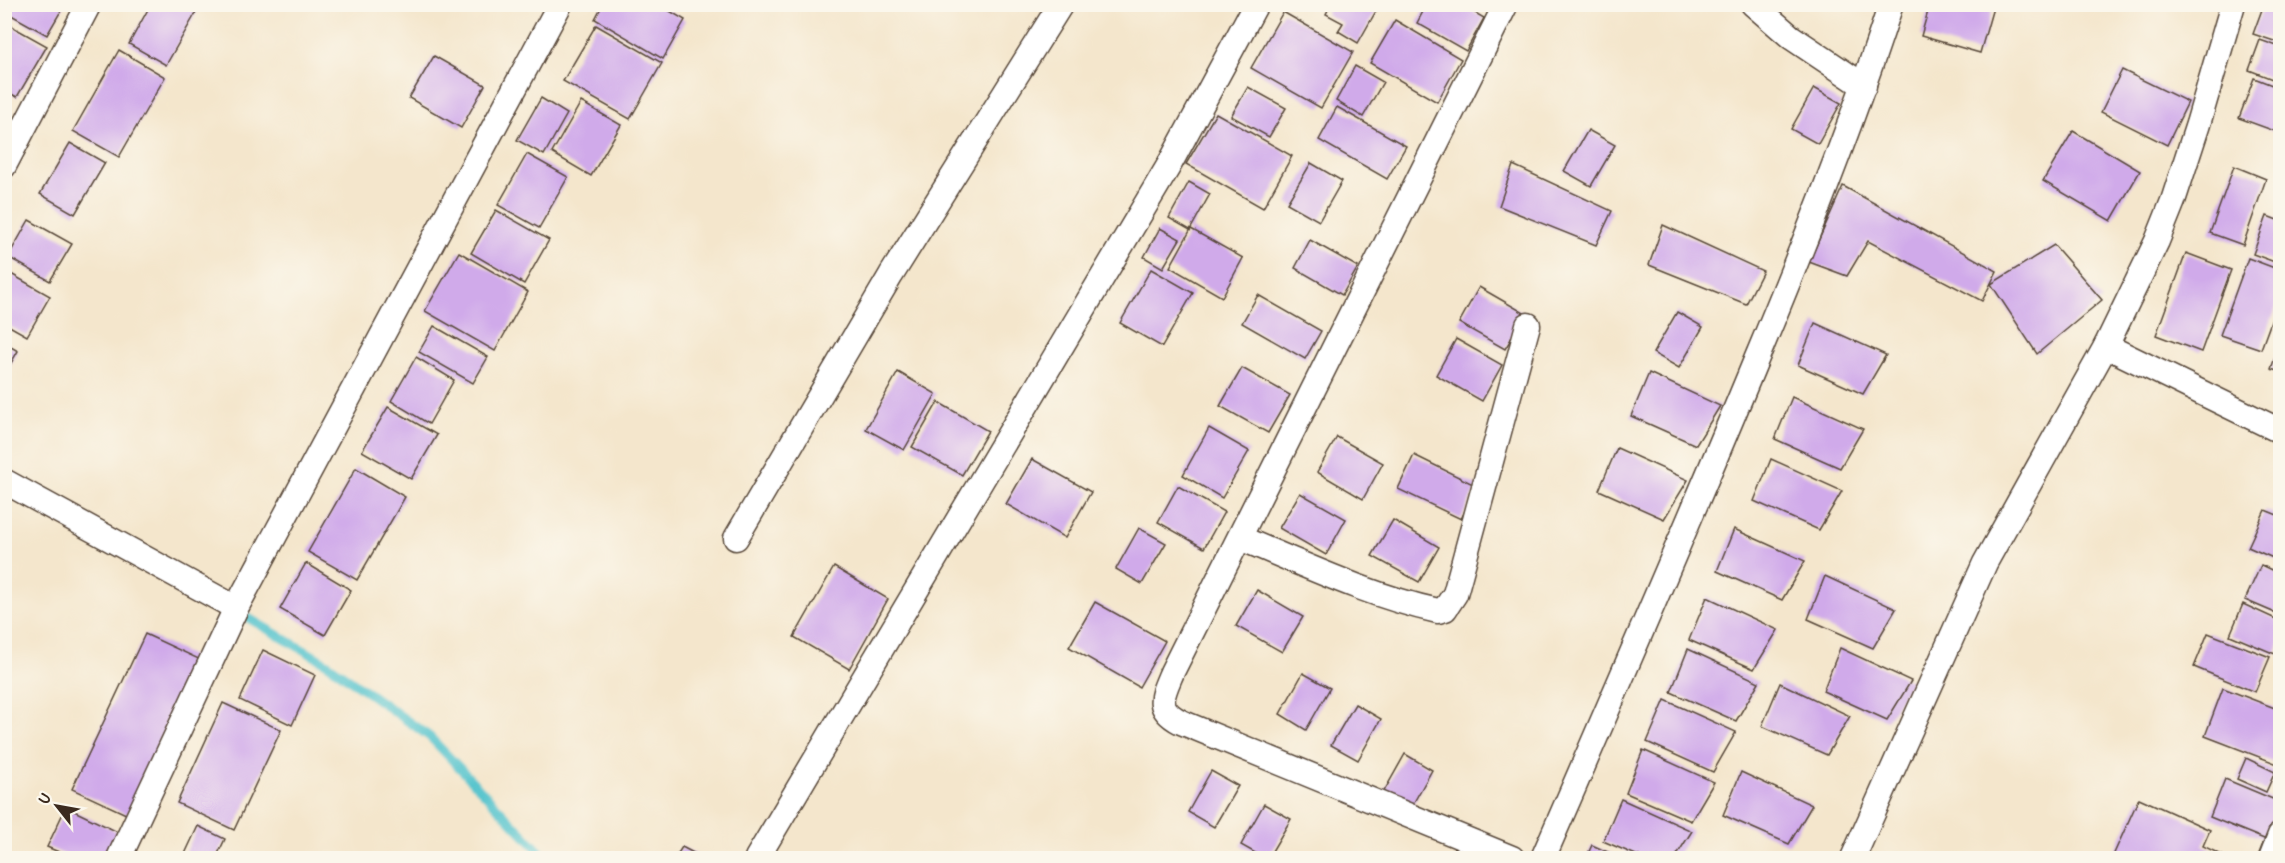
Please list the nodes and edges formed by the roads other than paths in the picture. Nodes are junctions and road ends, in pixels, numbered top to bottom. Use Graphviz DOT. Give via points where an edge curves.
graph roads {
  1 [pos="89,4"];
  2 [pos="560,4"];
  3 [pos="1061,4"];
  4 [pos="1256,4"];
  5 [pos="1506,4"];
  6 [pos="1753,4"];
  7 [pos="1891,4"];
  8 [pos="2233,4"];
  9 [pos="1864,86"];
  10 [pos="4,166"];
  11 [pos="1528,326"];
  12 [pos="2106,346"];
  13 [pos="2280,431"];
  14 [pos="4,481"];
  15 [pos="736,538"];
  16 [pos="1240,538"];
  17 [pos="236,608"];
  18 [pos="2280,835"];
  19 [pos="119,858"];
  20 [pos="757,858"];
  21 [pos="1512,858"];
  22 [pos="1543,858"];
  23 [pos="1853,858"];
  24 [pos="2271,858"];
  1 -- 10 [label="street"];
  2 -- 17 [label="street"];
  3 -- 15 [label="street" via="891,275"];
  4 -- 20 [label="street" via="1168,168"];
  5 -- 16 [label="street"];
  6 -- 9 [label="street" via="1791,37"];
  7 -- 9 [label="street"];
  8 -- 12 [label="street" via="2174,201"];
  9 -- 22 [label="street" via="1707,479"];
  11 -- 16 [label="street" via="1455,594 1445,609 1438,611 1382,595"];
  12 -- 13 [label="street"];
  12 -- 23 [label="street" via="1985,563"];
  14 -- 17 [label="street"];
  16 -- 21 [label="street" via="1166,687 1165,711 1181,722"];
  17 -- 19 [label="street"];
  18 -- 24 [label="street"];
}
